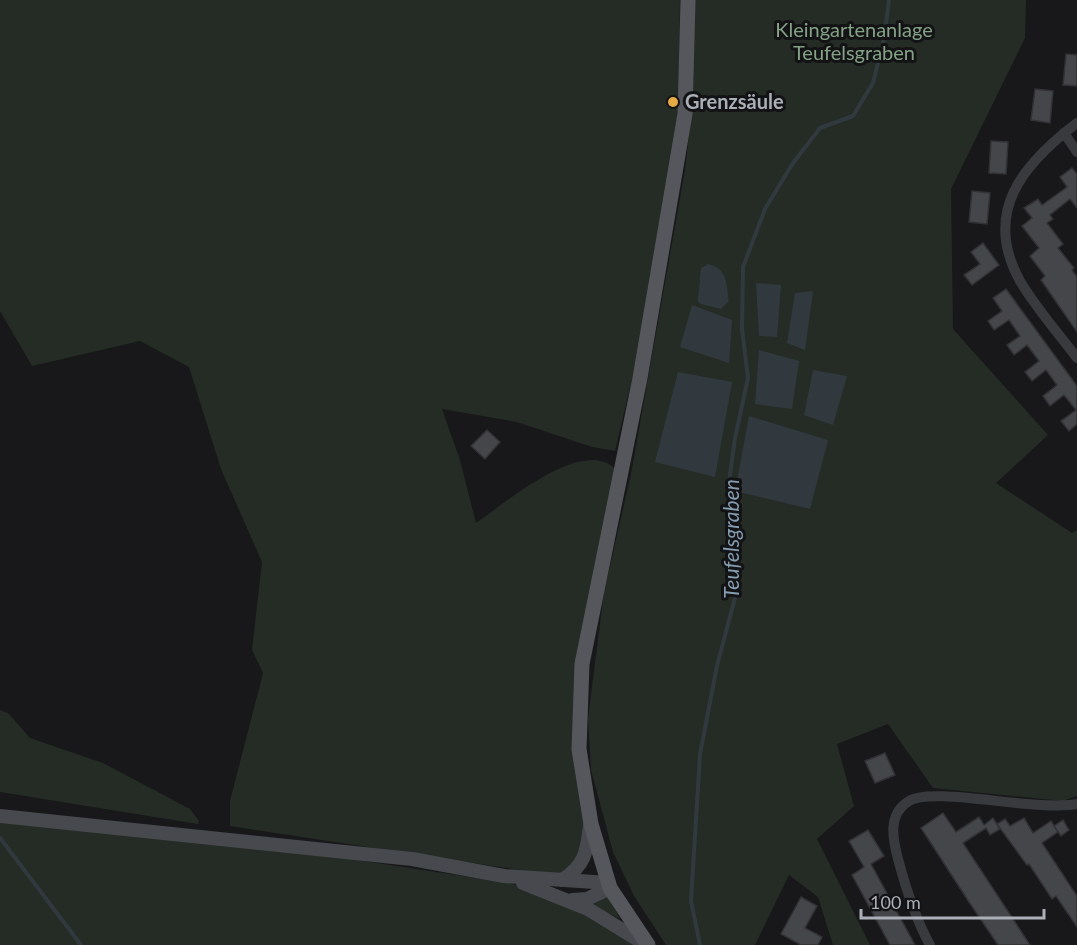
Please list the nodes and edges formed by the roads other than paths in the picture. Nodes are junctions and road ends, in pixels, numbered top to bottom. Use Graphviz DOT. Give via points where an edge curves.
graph roads {
  1 [pos="688,0"];
  2 [pos="1077,123"];
  3 [pos="1064,133"];
  4 [pos="1077,152"];
  5 [pos="1077,358"];
  6 [pos="1077,804"];
  7 [pos="0,816"];
  8 [pos="591,824"];
  9 [pos="504,876"];
  10 [pos="562,880"];
  11 [pos="610,885"];
  12 [pos="570,900"];
  13 [pos="647,945"];
  14 [pos="930,945"];
  1 -- 8 [label="main road" via="685,114 640,378 582,664 579,749"];
  2 -- 3 [label="street"];
  3 -- 4 [label="street"];
  3 -- 5 [label="street" via="1035,159 1015,187 1005,220 1005,240 1021,281"];
  6 -- 14 [label="street" via="1062,807 926,796 908,801 893,822 892,839 906,889"];
  7 -- 9 [label="main road" via="412,859"];
  8 -- 10 [label="main road" via="584,860"];
  8 -- 11 [label="main road"];
  9 -- 10 [label="main road"];
  9 -- 12 [label="main road"];
  10 -- 11 [label="main road"];
  11 -- 12 [label="main road" via="587,900"];
  11 -- 13 [label="main road"];
  12 -- 13 [label="main road"];
}
